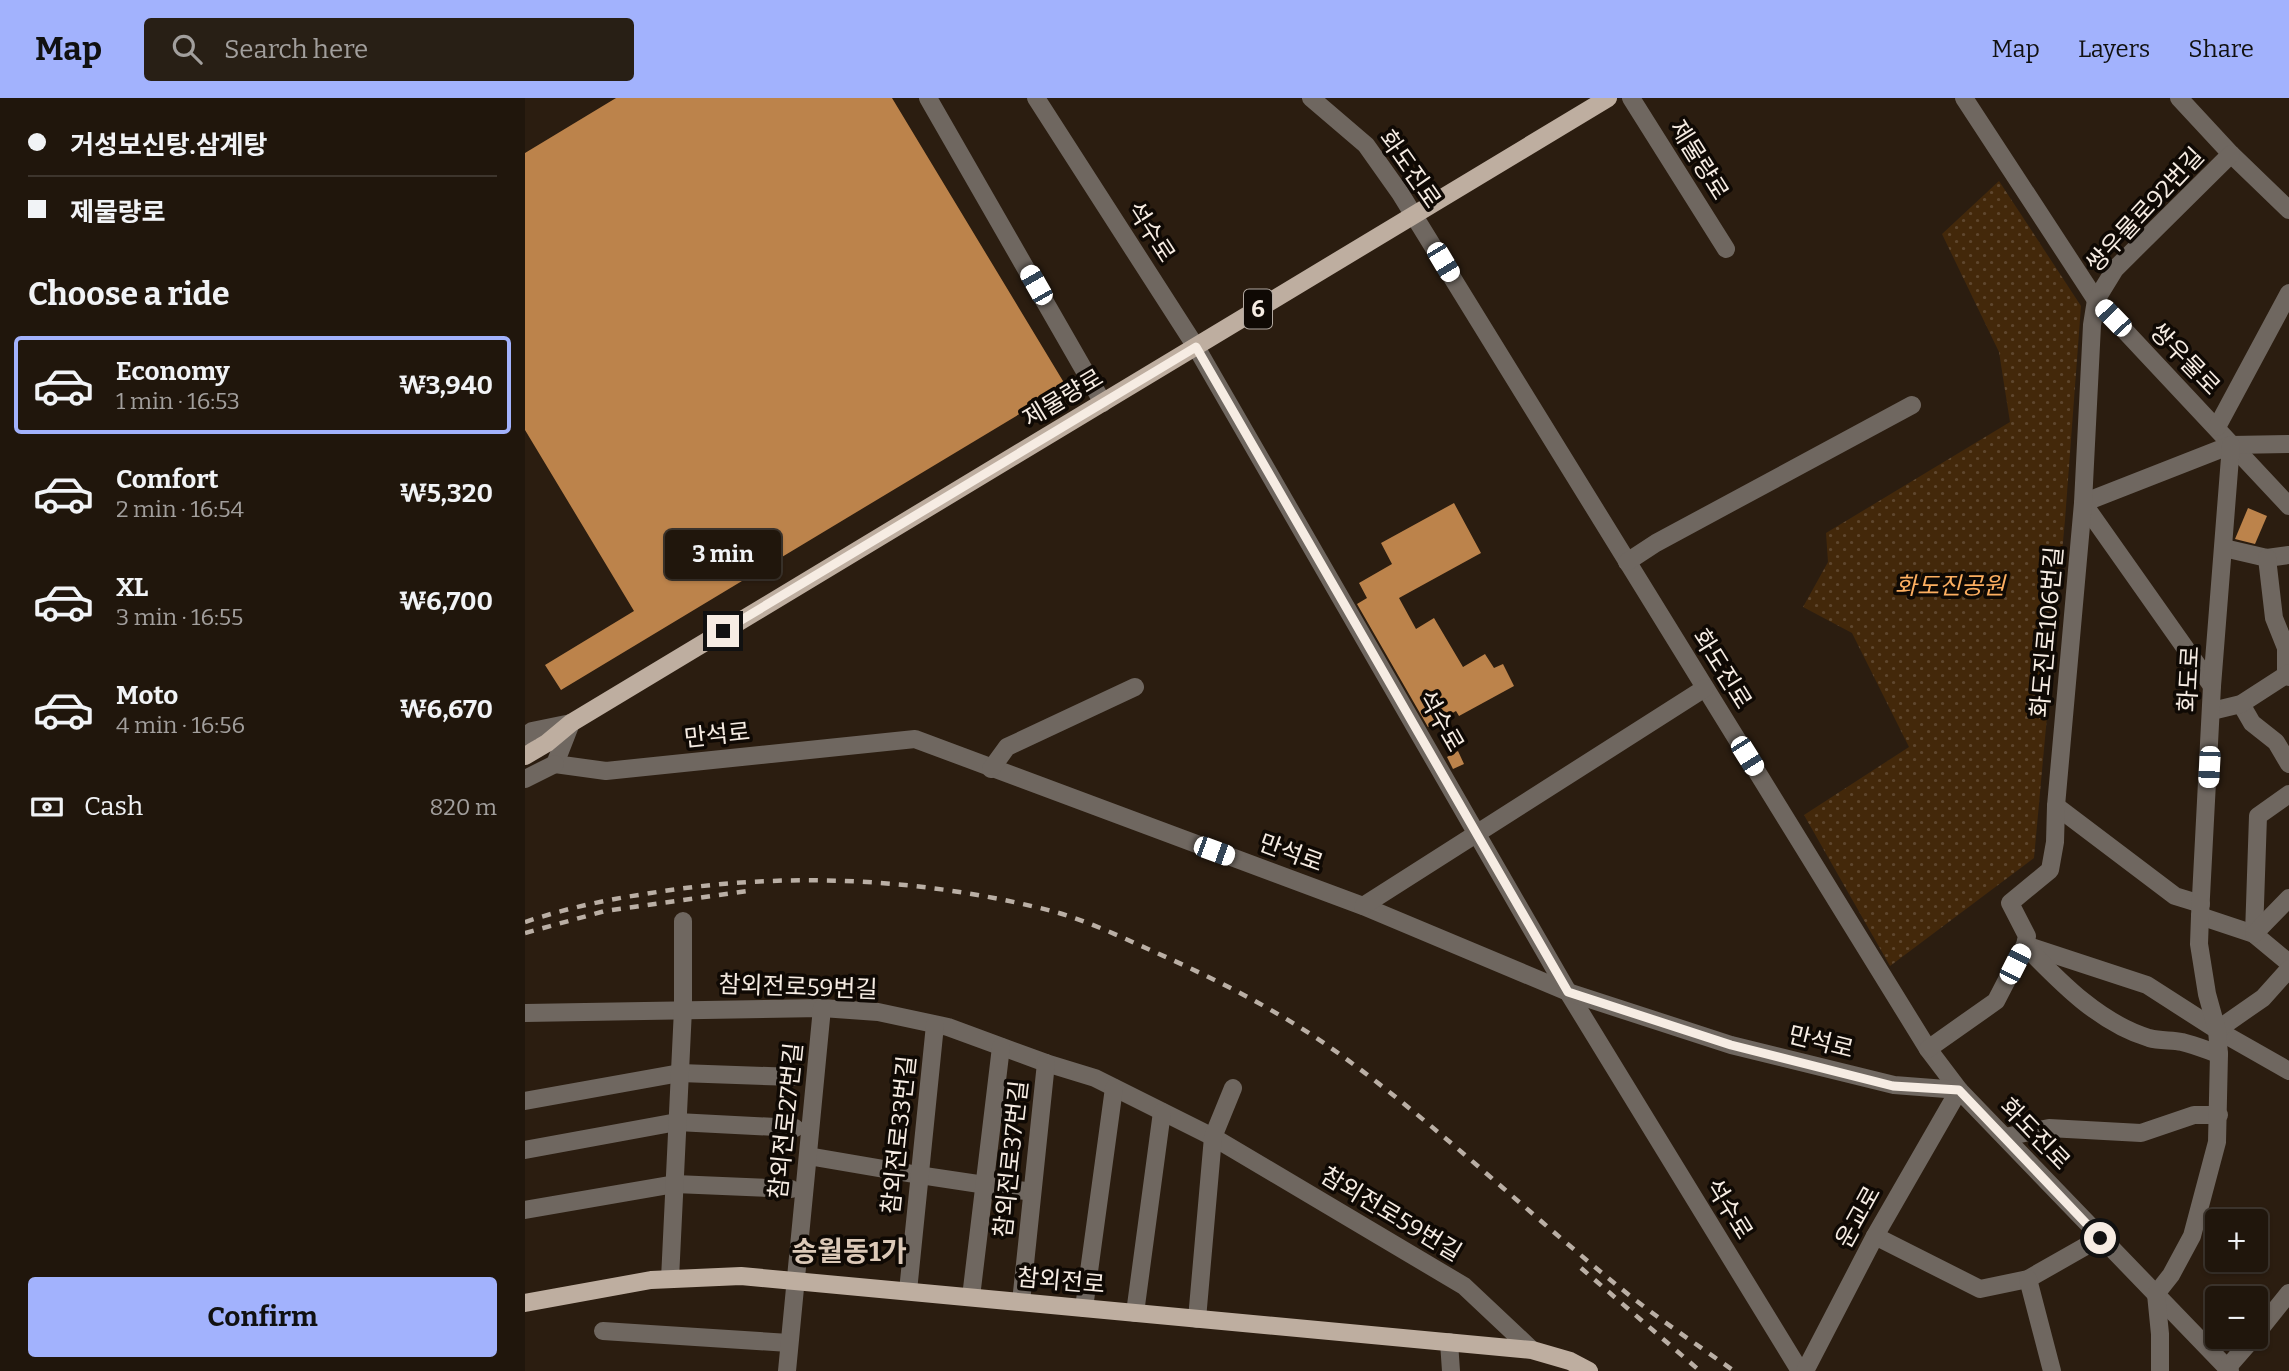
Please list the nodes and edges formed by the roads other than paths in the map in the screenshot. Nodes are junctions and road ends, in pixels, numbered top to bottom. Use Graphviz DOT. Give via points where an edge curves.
graph roads {
  1 [pos="928,98"];
  2 [pos="1036,98"];
  3 [pos="1311,98"];
  4 [pos="1608,98"];
  5 [pos="1631,98"];
  6 [pos="2179,98"];
  7 [pos="1967,99"];
  8 [pos="2231,153"];
  9 [pos="2289,211"];
  10 [pos="1414,216"];
  11 [pos="1726,249"];
  12 [pos="2289,293"];
  13 [pos="2096,300"];
  14 [pos="1196,347"];
  15 [pos="1103,402"];
  16 [pos="1912,405"];
  17 [pos="2217,428"];
  18 [pos="2289,444"];
  19 [pos="2231,445"];
  20 [pos="2083,503"];
  21 [pos="2289,506"];
  22 [pos="2224,548"];
  23 [pos="2289,555"];
  24 [pos="2267,558"];
  25 [pos="1627,562"];
  26 [pos="2288,675"];
  27 [pos="2212,686"];
  28 [pos="1135,687"];
  29 [pos="1705,688"];
  30 [pos="2241,704"];
  31 [pos="2212,711"];
  32 [pos="571,723"];
  33 [pos="525,736"];
  34 [pos="525,756"];
  35 [pos="555,764"];
  36 [pos="2289,764"];
  37 [pos="992,769"];
  38 [pos="525,779"];
  39 [pos="2289,794"];
  40 [pos="2056,806"];
  41 [pos="1478,834"];
  42 [pos="2289,898"];
  43 [pos="1363,906"];
  44 [pos="2200,910"];
  45 [pos="683,921"];
  46 [pos="2254,934"];
  47 [pos="2025,945"];
  48 [pos="2289,963"];
  49 [pos="2289,969"];
  50 [pos="1568,992"];
  51 [pos="822,1008"];
  52 [pos="683,1009"];
  53 [pos="525,1013"];
  54 [pos="935,1024"];
  55 [pos="2217,1030"];
  56 [pos="1001,1047"];
  57 [pos="1928,1049"];
  58 [pos="2219,1054"];
  59 [pos="1046,1063"];
  60 [pos="2289,1071"];
  61 [pos="680,1073"];
  62 [pos="794,1077"];
  63 [pos="1114,1088"];
  64 [pos="1233,1088"];
  65 [pos="1959,1090"];
  66 [pos="525,1101"];
  67 [pos="1162,1112"];
  68 [pos="2219,1115"];
  69 [pos="677,1122"];
  70 [pos="795,1128"];
  71 [pos="1213,1137"];
  72 [pos="2004,1137"];
  73 [pos="525,1150"];
  74 [pos="808,1156"];
  75 [pos="919,1175"];
  76 [pos="675,1184"];
  77 [pos="985,1186"];
  78 [pos="791,1189"];
  79 [pos="1032,1192"];
  80 [pos="525,1210"];
  81 [pos="1875,1236"];
  82 [pos="2100,1238"];
  83 [pos="670,1279"];
  84 [pos="2028,1279"];
  85 [pos="796,1281"];
  86 [pos="908,1292"];
  87 [pos="2289,1293"];
  88 [pos="2156,1294"];
  89 [pos="971,1297"];
  90 [pos="1021,1302"];
  91 [pos="525,1303"];
  92 [pos="1084,1308"];
  93 [pos="1135,1313"];
  94 [pos="1197,1319"];
  95 [pos="2268,1320"];
  96 [pos="603,1331"];
  97 [pos="1449,1342"];
  98 [pos="789,1343"];
  99 [pos="2245,1349"];
  100 [pos="1532,1350"];
  101 [pos="2228,1370"];
  102 [pos="787,1371"];
  103 [pos="1451,1371"];
  104 [pos="1589,1371"];
  105 [pos="1802,1371"];
  106 [pos="2052,1371"];
  107 [pos="2160,1371"];
  1 -- 15 [label="street"];
  2 -- 14 [label="street, 석수로"];
  3 -- 10 [label="street, 화도진로" via="1366,145"];
  4 -- 10 [label="main road, 제물량로 / 6"];
  5 -- 11 [label="street, 제물량로"];
  6 -- 8 [label="street"];
  7 -- 13 [label="street, 쌍우물로"];
  8 -- 9 [label="street"];
  8 -- 13 [label="street, 쌍우물로92번길" via="2115,270"];
  10 -- 14 [label="main road, 제물량로 / 6"];
  10 -- 25 [label="street, 화도진로"];
  12 -- 17 [label="street"];
  13 -- 17 [label="street, 쌍우물로"];
  13 -- 20 [label="street, 화도진로106번길"];
  14 -- 15 [label="main road, 제물량로 / 6"];
  14 -- 41 [label="street, 석수로"];
  15 -- 32 [label="main road, 제물량로 / 6"];
  16 -- 25 [label="street"];
  17 -- 19 [label="street, 쌍우물로"];
  18 -- 19 [label="street"];
  19 -- 20 [label="street"];
  19 -- 21 [label="street, 쌍우물로"];
  19 -- 22 [label="street, 화도로"];
  20 -- 27 [label="street"];
  20 -- 40 [label="street, 화도진로106번길"];
  22 -- 24 [label="street"];
  22 -- 27 [label="street, 화도로"];
  23 -- 24 [label="street"];
  24 -- 26 [label="street" via="2274,618 2286,648"];
  25 -- 29 [label="street, 화도진로"];
  26 -- 30 [label="street"];
  27 -- 31 [label="street, 화도로"];
  28 -- 37 [label="street" via="1007,747"];
  29 -- 41 [label="street"];
  29 -- 57 [label="street, 화도진로"];
  30 -- 31 [label="street"];
  30 -- 36 [label="street" via="2252,723 2276,742"];
  31 -- 44 [label="street, 화도로"];
  32 -- 33 [label="street"];
  32 -- 34 [label="main road, 제물량로 / 6"];
  32 -- 35 [label="street"];
  35 -- 37 [label="street, 만석로" via="606,771 915,740"];
  35 -- 38 [label="street"];
  37 -- 43 [label="street, 만석로"];
  39 -- 46 [label="street" via="2258,816"];
  40 -- 44 [label="street"];
  40 -- 47 [label="street, 화도진로106번길" via="2050,870 2010,903 2027,936"];
  41 -- 43 [label="street"];
  41 -- 50 [label="street, 석수로"];
  42 -- 46 [label="street"];
  43 -- 50 [label="street, 만석로"];
  44 -- 46 [label="street"];
  44 -- 55 [label="street, 화도로" via="2199,944"];
  45 -- 52 [label="street"];
  46 -- 48 [label="street"];
  47 -- 55 [label="street" via="2147,985"];
  47 -- 57 [label="street" via="1996,1002"];
  47 -- 58 [label="street, 화도진로106번길" via="2093,1009 2123,1027"];
  49 -- 55 [label="street" via="2263,998"];
  50 -- 65 [label="street, 만석로" via="1731,1045 1893,1086"];
  50 -- 105 [label="street, 석수로"];
  51 -- 52 [label="street, 참외전로59번길"];
  51 -- 54 [label="street, 참외전로59번길" via="878,1012"];
  51 -- 74 [label="street, 참외전로27번길"];
  52 -- 53 [label="street, 참외전로59번길"];
  52 -- 61 [label="street"];
  54 -- 56 [label="street, 참외전로59번길"];
  54 -- 75 [label="street, 참외전로33번길"];
  55 -- 58 [label="street, 화도로"];
  55 -- 60 [label="street"];
  56 -- 59 [label="street, 참외전로59번길"];
  56 -- 77 [label="street"];
  57 -- 65 [label="street, 화도진로"];
  58 -- 68 [label="street, 화도로"];
  59 -- 63 [label="street, 참외전로59번길"];
  59 -- 79 [label="street, 참외전로37번길"];
  61 -- 62 [label="street"];
  61 -- 66 [label="street"];
  61 -- 69 [label="street"];
  63 -- 67 [label="street, 참외전로59번길"];
  63 -- 92 [label="street"];
  64 -- 71 [label="street"];
  65 -- 72 [label="street, 화도진로"];
  65 -- 81 [label="street, 운교로"];
  67 -- 71 [label="street, 참외전로59번길"];
  67 -- 93 [label="street"];
  68 -- 72 [label="street" via="2194,1115 2141,1133 2049,1128"];
  68 -- 88 [label="street, 화도로" via="2217,1142 2192,1236"];
  69 -- 70 [label="street"];
  69 -- 73 [label="street"];
  69 -- 76 [label="street"];
  71 -- 94 [label="street"];
  71 -- 100 [label="street, 참외전로59번길" via="1464,1286"];
  72 -- 82 [label="street, 화도진로"];
  74 -- 75 [label="street"];
  74 -- 85 [label="street, 참외전로27번길"];
  75 -- 77 [label="street"];
  75 -- 86 [label="street, 참외전로33번길"];
  76 -- 78 [label="street"];
  76 -- 80 [label="street"];
  76 -- 83 [label="street"];
  77 -- 79 [label="street"];
  77 -- 89 [label="street"];
  79 -- 90 [label="street, 참외전로37번길"];
  81 -- 84 [label="street" via="1980,1289"];
  81 -- 105 [label="street, 운교로"];
  82 -- 84 [label="street"];
  82 -- 88 [label="street, 화도진로"];
  83 -- 85 [label="main road, 참외전로" via="741,1276"];
  83 -- 91 [label="main road, 참외전로"];
  84 -- 106 [label="street"];
  85 -- 86 [label="main road, 참외전로"];
  85 -- 98 [label="street, 참외전로27번길"];
  86 -- 89 [label="main road, 참외전로"];
  87 -- 95 [label="street"];
  88 -- 101 [label="street, 화도진로"];
  88 -- 107 [label="street"];
  89 -- 90 [label="main road, 참외전로"];
  90 -- 92 [label="main road, 참외전로"];
  92 -- 93 [label="main road, 참외전로"];
  93 -- 94 [label="main road, 참외전로"];
  94 -- 97 [label="main road, 참외전로"];
  96 -- 98 [label="street"];
  97 -- 100 [label="main road, 참외전로"];
  97 -- 103 [label="street"];
  98 -- 102 [label="street, 참외전로27번길"];
  99 -- 101 [label="street"];
  100 -- 104 [label="main road, 참외전로"];
}
